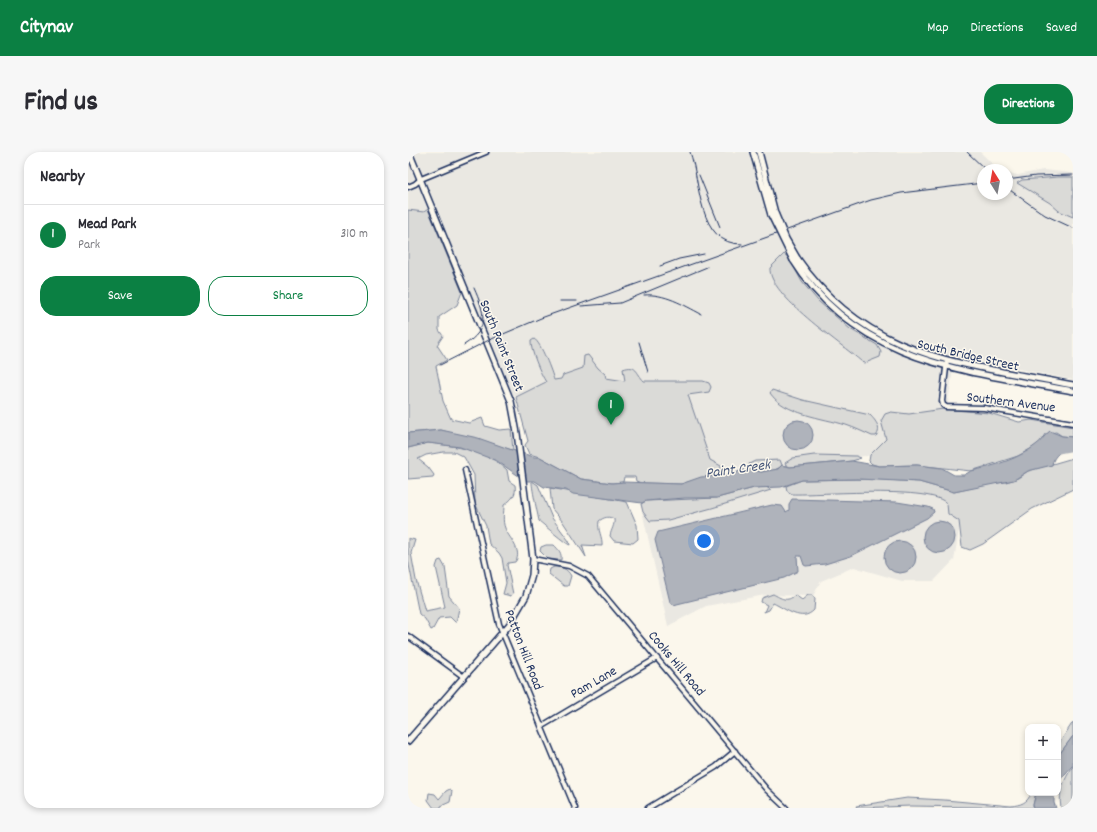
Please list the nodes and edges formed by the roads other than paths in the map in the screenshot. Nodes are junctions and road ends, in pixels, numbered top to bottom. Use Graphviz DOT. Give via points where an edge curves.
graph roads {
  1 [pos="409,152"];
  2 [pos="486,152"];
  3 [pos="753,152"];
  4 [pos="758,152"];
  5 [pos="480,153"];
  6 [pos="420,179"];
  7 [pos="408,187"];
  8 [pos="773,214"];
  9 [pos="795,259"];
  10 [pos="947,360"];
  11 [pos="946,366"];
  12 [pos="1073,385"];
  13 [pos="1073,391"];
  14 [pos="1073,423"];
  15 [pos="465,470"];
  16 [pos="533,559"];
  17 [pos="503,632"];
  18 [pos="408,636"];
  19 [pos="657,658"];
  20 [pos="464,676"];
  21 [pos="542,726"];
  22 [pos="408,741"];
  23 [pos="735,751"];
  24 [pos="575,808"];
  25 [pos="648,808"];
  26 [pos="786,808"];
  1 -- 6 [label="main road, South Paint Street"];
  2 -- 5 [label="street"];
  3 -- 8 [label="main road, South Bridge Street"];
  4 -- 8 [label="main road, South Bridge Street"];
  5 -- 6 [label="street"];
  6 -- 7 [label="street"];
  6 -- 16 [label="main road, South Paint Street" via="509,396 518,440"];
  8 -- 9 [label="main road, South Bridge Street, bridge"];
  9 -- 10 [label="main road, South Bridge Street" via="841,308 864,325 909,349"];
  9 -- 11 [label="main road, South Bridge Street" via="823,298 858,328 896,350"];
  10 -- 11 [label="street, Southern Avenue"];
  10 -- 12 [label="main road, South Bridge Street"];
  11 -- 13 [label="main road, South Bridge Street"];
  11 -- 14 [label="street, Southern Avenue" via="942,401 946,407 991,409"];
  15 -- 17 [label="street, Patton Hill Road" via="493,602"];
  16 -- 17 [label="main road, South Paint Street" via="530,582 523,604"];
  16 -- 19 [label="street, Cooks Hill Road" via="569,566 588,576"];
  17 -- 20 [label="main road, South Paint Street"];
  17 -- 21 [label="street, Patton Hill Road"];
  18 -- 20 [label="street"];
  19 -- 21 [label="street, Pam Lane"];
  19 -- 23 [label="street, Cooks Hill Road"];
  20 -- 22 [label="main road, South Paint Street"];
  21 -- 24 [label="street, Patton Hill Road"];
  23 -- 25 [label="street" via="716,767"];
  23 -- 26 [label="street, Cooks Hill Road" via="767,790"];
}
